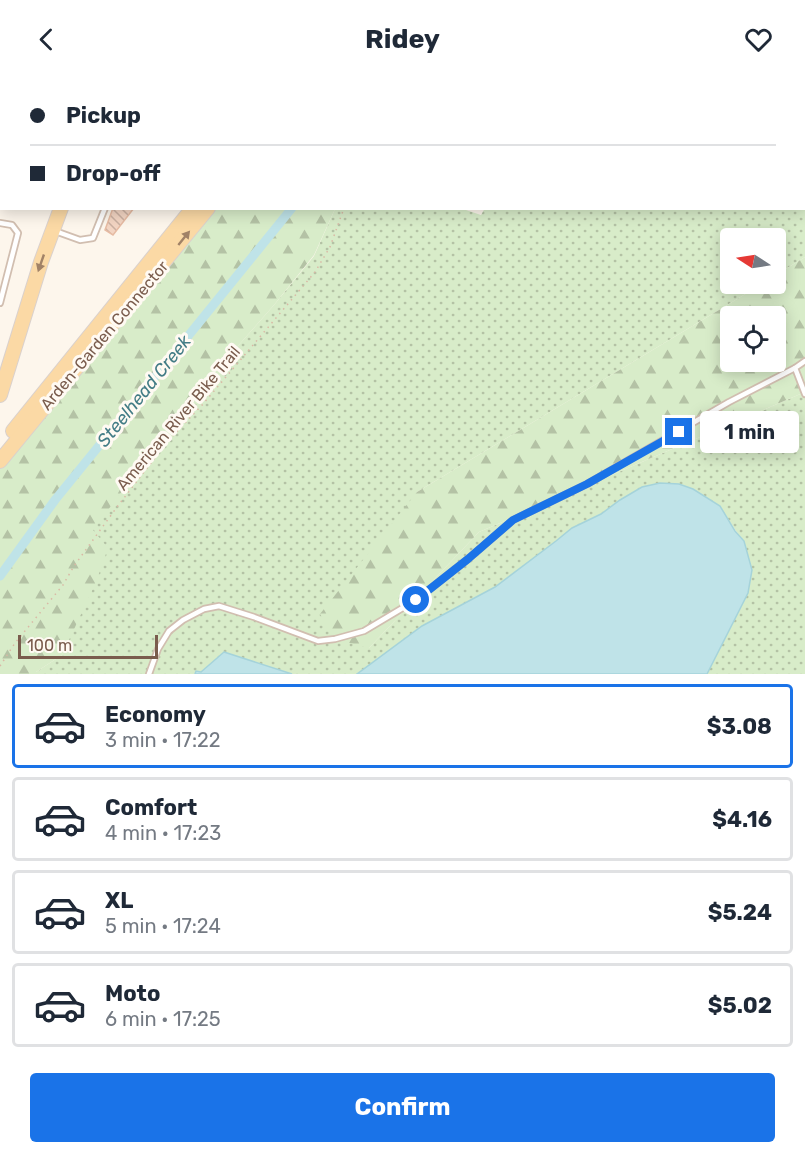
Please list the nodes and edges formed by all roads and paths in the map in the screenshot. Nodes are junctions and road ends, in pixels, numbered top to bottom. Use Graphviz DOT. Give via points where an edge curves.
graph roads {
  1 [pos="60,210"];
  2 [pos="104,210"];
  3 [pos="191,210"];
  4 [pos="206,210"];
  5 [pos="343,210"];
  6 [pos="0,223"];
  7 [pos="53,230"];
  8 [pos="0,303"];
  9 [pos="805,361"];
  10 [pos="795,368"];
  11 [pos="805,394"];
  12 [pos="0,395"];
  13 [pos="0,447"];
  14 [pos="0,461"];
  15 [pos="0,666"];
  16 [pos="149,674"];
  1 -- 7 [label="main road"];
  2 -- 7 [label="lane" via="93,238 80,240"];
  3 -- 13 [label="main road, Arden-Garden Connector"];
  14 -- 4 [label="main road, Arden-Garden Connector, one-way"];
  5 -- 15 [label="path, American River Bike Trail" via="330,247 315,272 162,449"];
  6 -- 8 [label="lane" via="12,225 18,233"];
  7 -- 12 [label="main road, one-way"];
  9 -- 10 [label="lane"];
  10 -- 11 [label="lane"];
  10 -- 16 [label="lane" via="587,484 513,520 416,600 364,631 318,641 219,606 204,609 169,631"];
}
